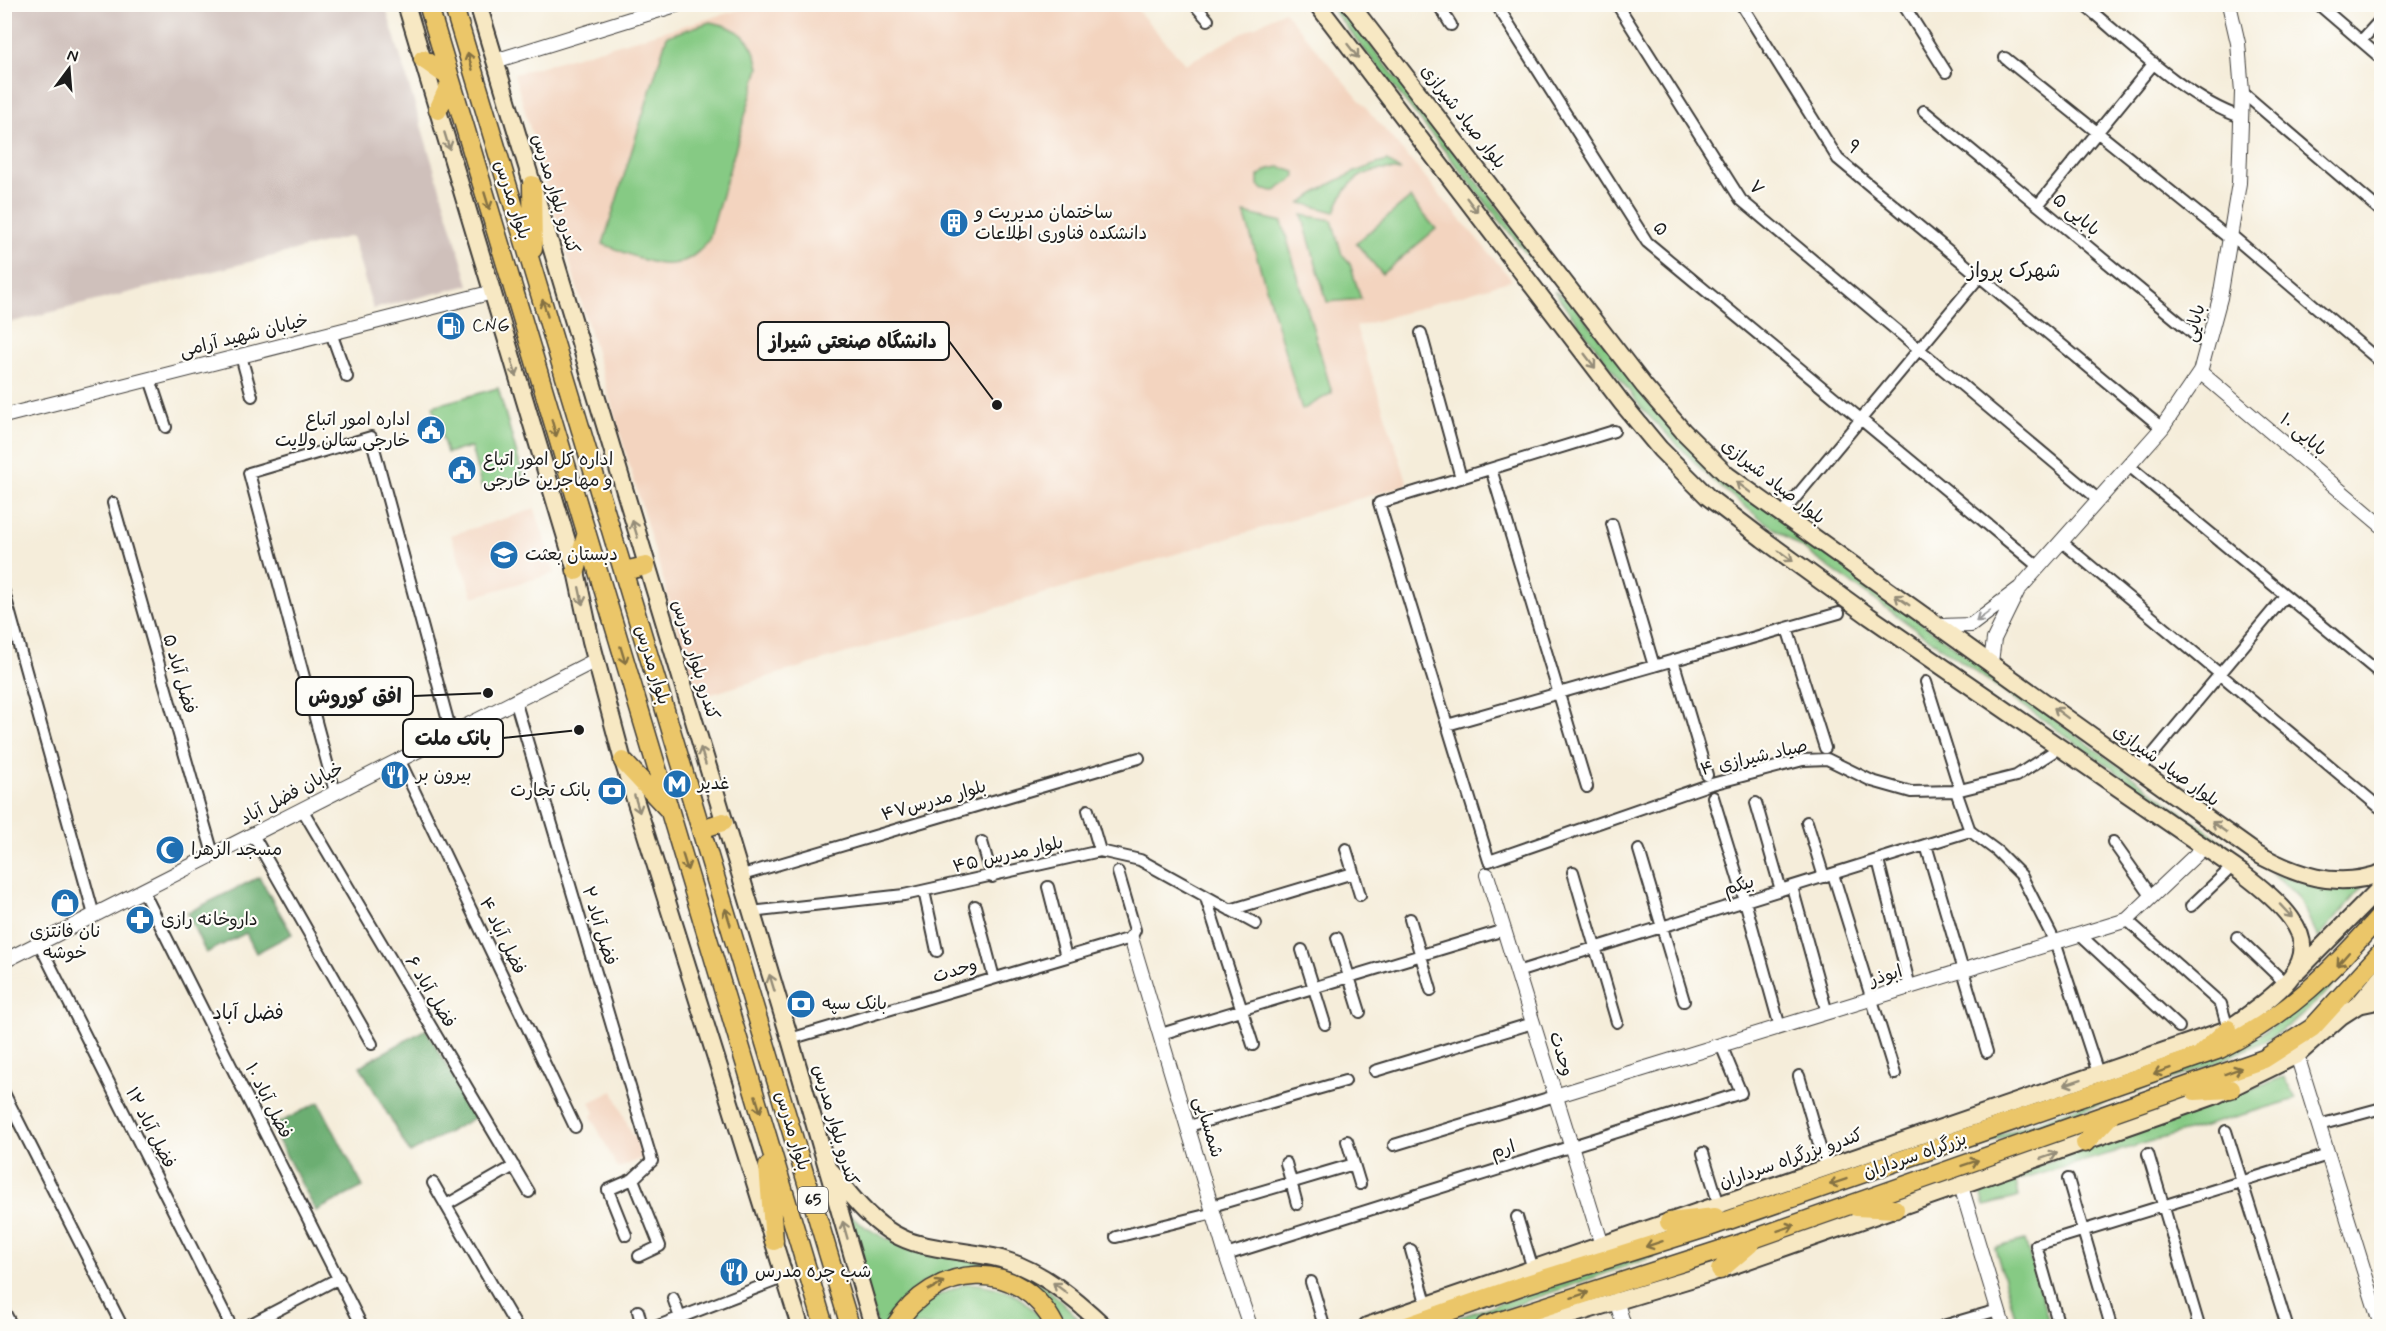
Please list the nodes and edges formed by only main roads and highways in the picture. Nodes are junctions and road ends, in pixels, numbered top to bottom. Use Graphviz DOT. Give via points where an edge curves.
graph roads {
  1 [pos="406,4"];
  2 [pos="428,4"];
  3 [pos="453,4"];
  4 [pos="478,4"];
  5 [pos="1317,4"];
  6 [pos="1350,4"];
  7 [pos="423,59"];
  8 [pos="450,79"];
  9 [pos="438,110"];
  10 [pos="532,185"];
  11 [pos="533,269"];
  12 [pos="1563,278"];
  13 [pos="1540,295"];
  14 [pos="586,536"];
  15 [pos="646,566"];
  16 [pos="576,571"];
  17 [pos="624,571"];
  18 [pos="623,761"];
  19 [pos="670,811"];
  20 [pos="723,822"];
  21 [pos="701,829"];
  22 [pos="2254,852"];
  23 [pos="2237,870"];
  24 [pos="2382,873"];
  25 [pos="2382,886"];
  26 [pos="2382,915"];
  27 [pos="2382,951"];
  28 [pos="2382,976"];
  29 [pos="2290,979"];
  30 [pos="2382,1000"];
  31 [pos="2358,1005"];
  32 [pos="2228,1029"];
  33 [pos="2195,1059"];
  34 [pos="775,1074"];
  35 [pos="751,1081"];
  36 [pos="2231,1089"];
  37 [pos="2175,1091"];
  38 [pos="2111,1114"];
  39 [pos="765,1128"];
  40 [pos="2085,1143"];
  41 [pos="1928,1151"];
  42 [pos="826,1165"];
  43 [pos="1937,1175"];
  44 [pos="1845,1207"];
  45 [pos="1895,1209"];
  46 [pos="1749,1213"];
  47 [pos="1669,1222"];
  48 [pos="1758,1237"];
  49 [pos="774,1241"];
  50 [pos="1540,1267"];
  51 [pos="1720,1270"];
  52 [pos="1494,1296"];
  53 [pos="1557,1318"];
  54 [pos="1530,1319"];
  55 [pos="800,1326"];
  56 [pos="824,1326"];
  57 [pos="850,1326"];
  58 [pos="873,1326"];
  59 [pos="894,1326"];
  60 [pos="1055,1326"];
  61 [pos="1104,1326"];
  62 [pos="1367,1326"];
  63 [pos="1407,1326"];
  64 [pos="1485,1326"];
  1 -- 7 [label="main road"];
  2 -- 8 [label="main road, بلوار مدرس / 65"];
  11 -- 3 [label="main road, بلوار مدرس / 65, one-way"];
  4 -- 10 [label="main road, کندرو بلوار مدرس"];
  5 -- 13 [label="main road, one-way"];
  6 -- 12 [label="main road, بلوار صیاد شیرازی"];
  7 -- 8 [label="main road"];
  7 -- 9 [label="main road"];
  8 -- 9 [label="main road"];
  8 -- 14 [label="main road, بلوار مدرس / 65, one-way"];
  9 -- 16 [label="main road, one-way"];
  10 -- 11 [label="main road"];
  15 -- 10 [label="main road, کندرو بلوار مدرس, one-way"];
  17 -- 11 [label="main road, بلوار مدرس / 65, one-way"];
  12 -- 13 [label="main road"];
  22 -- 12 [label="main road, بلوار صیاد شیرازی, one-way" via="1727,475 1644,386"];
  13 -- 23 [label="main road, one-way" via="1660,449 1708,497 1869,616"];
  14 -- 16 [label="main road"];
  14 -- 19 [label="main road, بلوار مدرس / 65, one-way"];
  15 -- 17 [label="main road"];
  20 -- 15 [label="main road, کندرو بلوار مدرس, one-way"];
  16 -- 18 [label="main road, one-way"];
  17 -- 21 [label="main road, بلوار مدرس / 65"];
  18 -- 19 [label="main road"];
  18 -- 49 [label="main road, one-way"];
  19 -- 35 [label="main road, بلوار مدرس / 65, one-way"];
  20 -- 21 [label="main road"];
  42 -- 20 [label="main road, کندرو بلوار مدرس, one-way"];
  34 -- 21 [label="main road, بلوار مدرس / 65, one-way"];
  22 -- 23 [label="main road" via="2255,861 2250,869"];
  22 -- 24 [label="main road, بلوار صیاد شیرازی" via="2286,870 2332,881 2363,880"];
  23 -- 29 [label="main road, one-way" via="2272,895 2295,921 2302,937 2302,956"];
  25 -- 29 [label="main road"];
  26 -- 33 [label="main road, بزرگراه سرداران, one-way" via="2331,972 2297,1002 2251,1034"];
  37 -- 27 [label="main road, بزرگراه سرداران, one-way" via="2264,1059 2312,1028"];
  28 -- 31 [label="main road"];
  29 -- 32 [label="main road, کندرو بزرگراه سرداران"];
  30 -- 31 [label="main road"];
  31 -- 36 [label="main road" via="2297,1055"];
  32 -- 33 [label="main road"];
  32 -- 47 [label="main road, کندرو بزرگراه سرداران, one-way"];
  33 -- 41 [label="main road, بزرگراه سرداران, one-way"];
  34 -- 35 [label="main road"];
  34 -- 57 [label="main road, بلوار مدرس / 65"];
  35 -- 39 [label="main road, بلوار مدرس / 65, one-way"];
  36 -- 37 [label="main road"];
  36 -- 40 [label="main road"];
  37 -- 38 [label="main road, بزرگراه سرداران"];
  38 -- 40 [label="main road"];
  43 -- 38 [label="main road, بزرگراه سرداران, one-way"];
  39 -- 49 [label="main road"];
  39 -- 56 [label="main road, بلوار مدرس / 65"];
  45 -- 40 [label="main road, one-way"];
  41 -- 43 [label="main road"];
  41 -- 46 [label="main road, بزرگراه سرداران, one-way"];
  58 -- 42 [label="main road, کندرو بلوار مدرس, one-way"];
  61 -- 42 [label="main road, one-way" via="1056,1284 1029,1270 1001,1259 917,1244 901,1237 857,1205"];
  43 -- 44 [label="main road, بزرگراه سرداران"];
  44 -- 45 [label="main road"];
  48 -- 44 [label="main road, بزرگراه سرداران, one-way"];
  45 -- 51 [label="main road"];
  46 -- 47 [label="main road"];
  46 -- 52 [label="main road, بزرگراه سرداران, one-way"];
  47 -- 50 [label="main road, کندرو بزرگراه سرداران"];
  48 -- 51 [label="main road"];
  54 -- 48 [label="main road, بزرگراه سرداران, one-way"];
  49 -- 55 [label="main road"];
  50 -- 52 [label="main road"];
  50 -- 62 [label="main road, کندرو بزرگراه سرداران"];
  51 -- 53 [label="main road"];
  52 -- 63 [label="main road, بزرگراه سرداران"];
  53 -- 54 [label="main road"];
  54 -- 64 [label="main road, بزرگراه سرداران"];
  59 -- 60 [label="main road, one-way" via="911,1304 938,1284 977,1275 1003,1280 1027,1292"];
}
